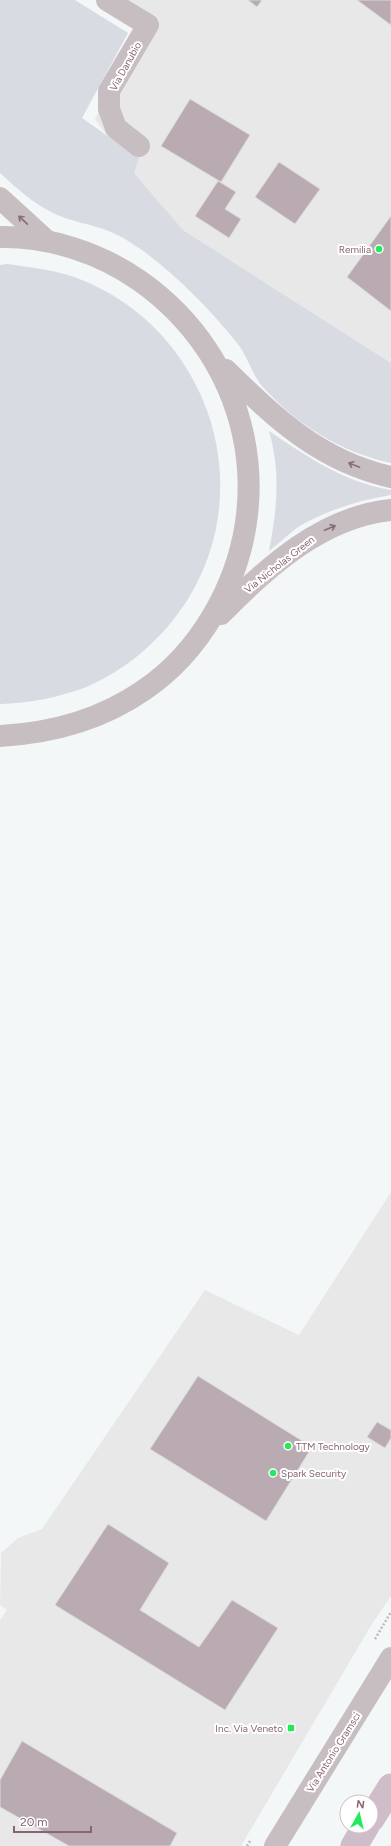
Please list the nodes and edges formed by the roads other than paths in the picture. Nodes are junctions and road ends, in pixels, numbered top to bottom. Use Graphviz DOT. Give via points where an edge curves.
graph roads {
  1 [pos="107,0"];
  2 [pos="139,146"];
  3 [pos="0,198"];
  4 [pos="0,237"];
  5 [pos="47,241"];
  6 [pos="213,358"];
  7 [pos="391,477"];
  8 [pos="391,510"];
  9 [pos="203,632"];
  10 [pos="0,736"];
  11 [pos="391,1658"];
  12 [pos="275,1846"];
  1 -- 2 [label="street, Via Danubio" via="148,25 109,91 109,109 116,128"];
  5 -- 3 [label="street, one-way"];
  4 -- 5 [label="street"];
  5 -- 6 [label="street" via="104,260 130,274 177,311"];
  7 -- 6 [label="street, one-way" via="373,473 309,443 282,424"];
  6 -- 9 [label="street" via="232,395 244,435 249,476 248,510 239,558 224,596"];
  9 -- 8 [label="street, Via Nicholas Green, one-way" via="242,592 299,546 325,529 353,518"];
  9 -- 10 [label="street" via="176,663 145,690 109,711 71,726 30,734"];
  11 -- 12 [label="street, Via Antonio Gramsci"];
}
